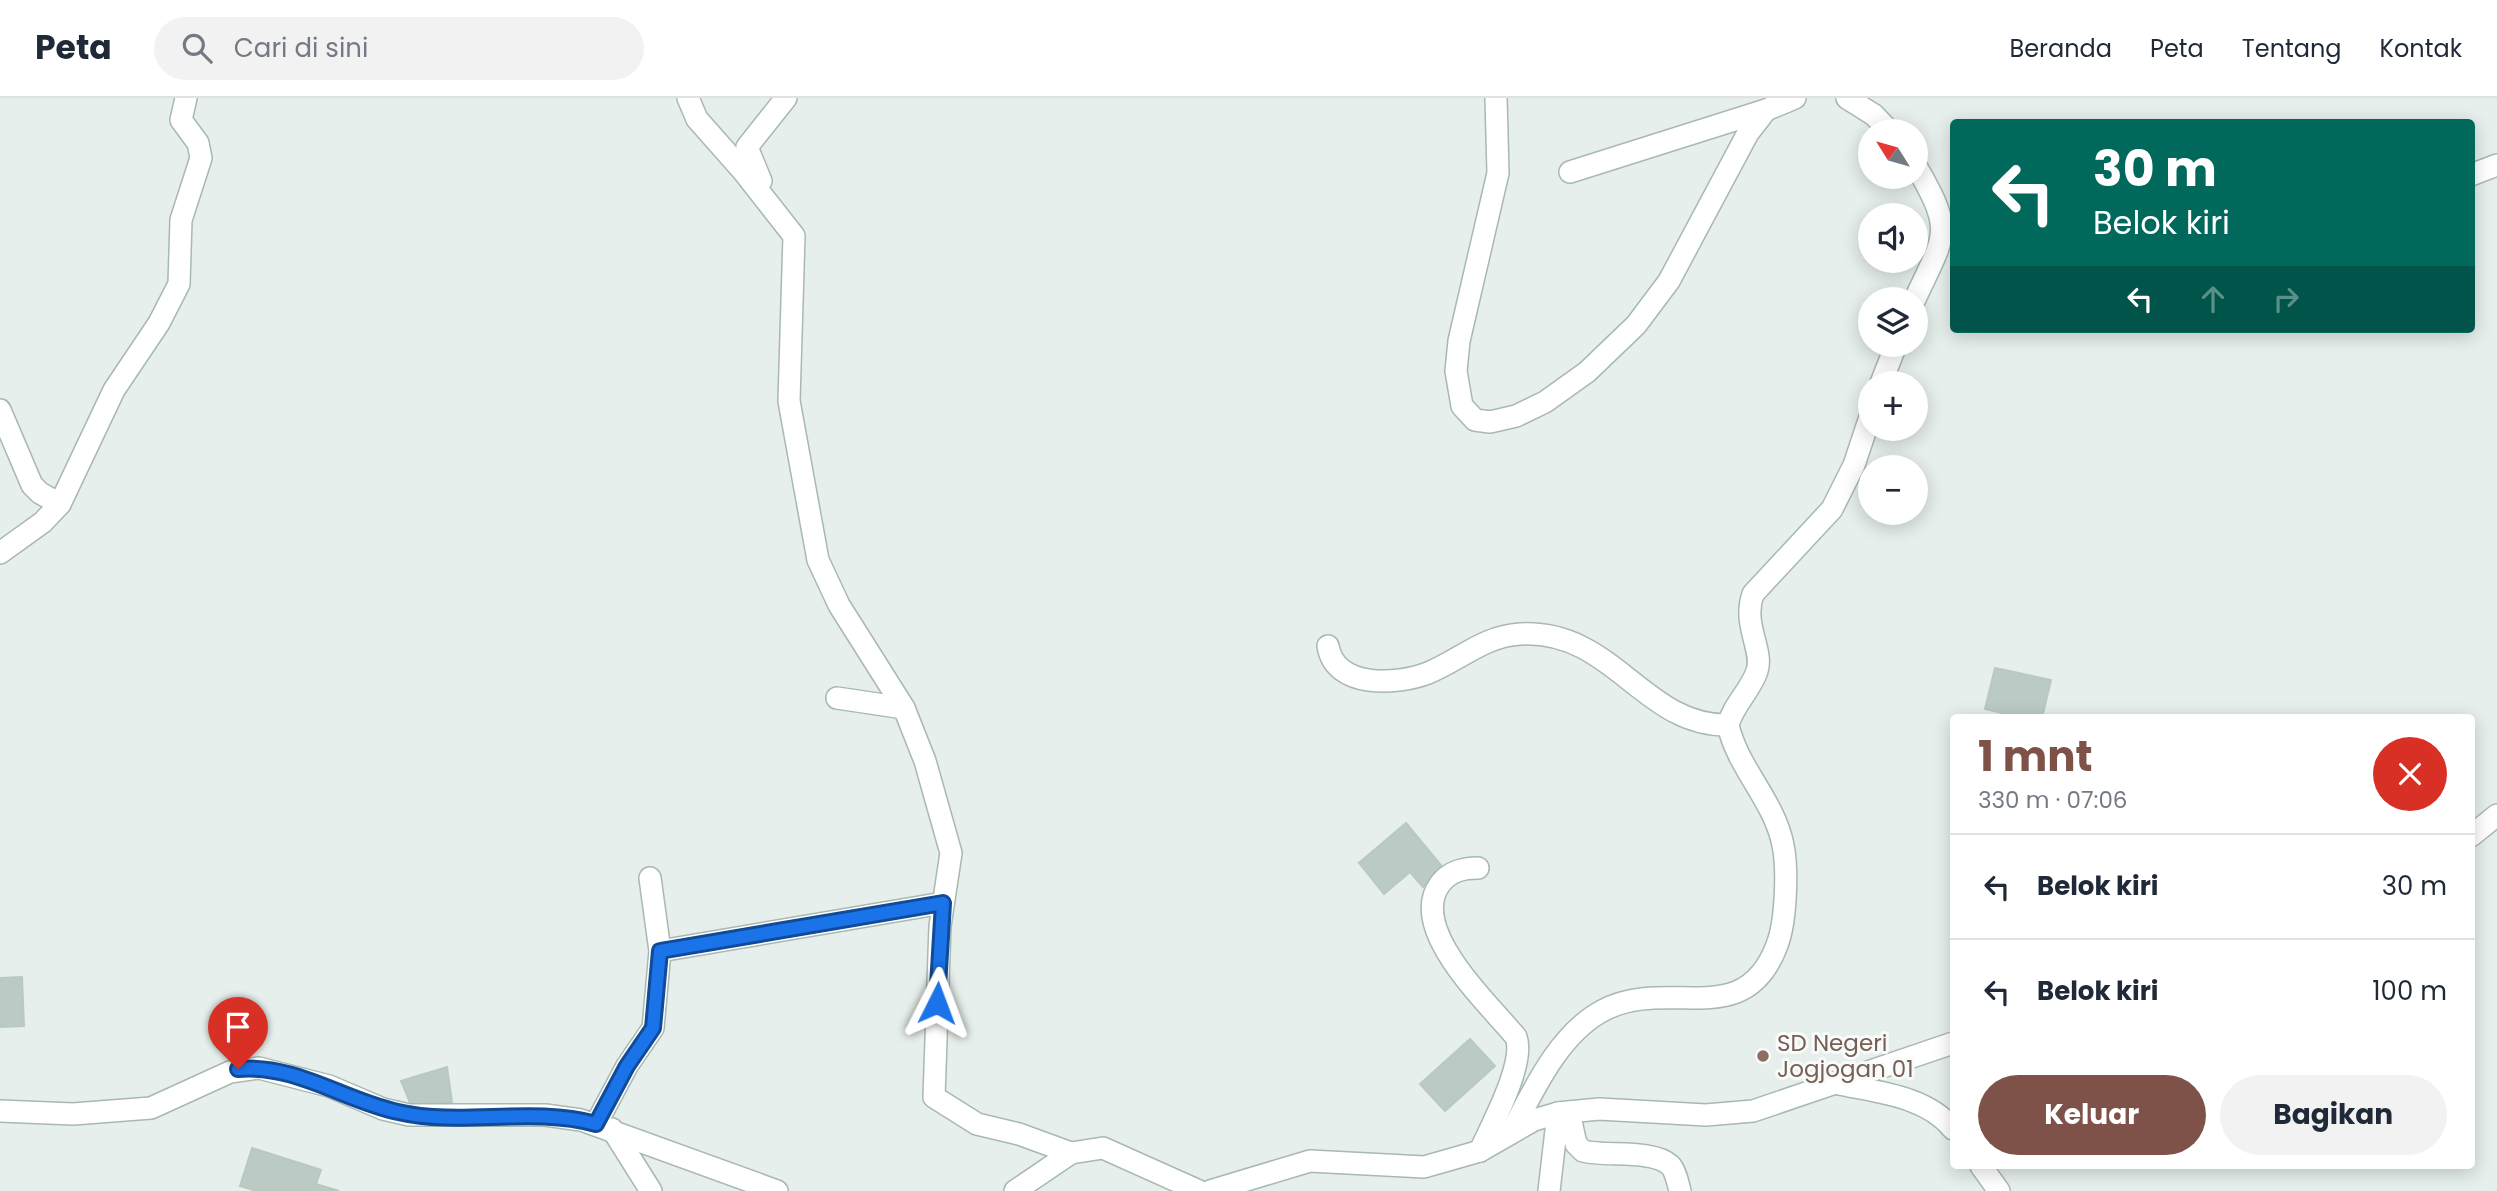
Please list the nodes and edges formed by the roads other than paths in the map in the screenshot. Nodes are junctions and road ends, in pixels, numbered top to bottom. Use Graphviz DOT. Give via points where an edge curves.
graph roads {
  1 [pos="187,98"];
  2 [pos="688,98"];
  3 [pos="786,98"];
  4 [pos="1496,98"];
  5 [pos="1794,98"];
  6 [pos="1847,98"];
  7 [pos="1766,110"];
  8 [pos="1878,119"];
  9 [pos="2497,165"];
  10 [pos="1570,172"];
  11 [pos="2475,173"];
  12 [pos="1927,189"];
  13 [pos="762,193"];
  14 [pos="1921,287"];
  15 [pos="0,410"];
  16 [pos="1861,441"];
  17 [pos="60,504"];
  18 [pos="0,552"];
  19 [pos="1328,646"];
  20 [pos="837,698"];
  21 [pos="904,708"];
  22 [pos="1728,725"];
  23 [pos="2497,815"];
  24 [pos="2475,833"];
  25 [pos="1478,869"];
  26 [pos="650,878"];
  27 [pos="943,903"];
  28 [pos="660,951"];
  29 [pos="1950,1044"];
  30 [pos="1833,1082"];
  31 [pos="0,1111"];
  32 [pos="1564,1113"];
  33 [pos="1950,1126"];
  34 [pos="604,1127"];
  35 [pos="1511,1133"];
  36 [pos="1480,1151"];
  37 [pos="1071,1153"];
  38 [pos="1983,1169"];
  39 [pos="651,1191"];
  40 [pos="777,1191"];
  41 [pos="1015,1191"];
  42 [pos="1199,1191"];
  43 [pos="1210,1191"];
  44 [pos="1549,1191"];
  45 [pos="1680,1191"];
  46 [pos="1998,1191"];
  1 -- 17 [label="street" via="181,120 198,143 201,158 181,220 179,284 114,390"];
  2 -- 13 [label="street" via="697,119"];
  3 -- 13 [label="street" via="747,147"];
  4 -- 7 [label="street" via="1498,173 1461,327 1456,371 1462,406 1475,420 1490,422 1545,402 1587,372 1636,325 1669,281 1748,133"];
  5 -- 7 [label="street"];
  6 -- 8 [label="street"];
  7 -- 10 [label="street"];
  9 -- 11 [label="street"];
  12 -- 14 [label="street" via="1943,222 1939,251"];
  13 -- 21 [label="street" via="794,236 789,401 818,560 839,605"];
  15 -- 17 [label="street" via="25,474 40,494"];
  16 -- 22 [label="street" via="1839,499 1753,594 1748,621 1757,672"];
  17 -- 18 [label="street"];
  19 -- 22 [label="street" via="1334,662 1350,676 1387,680 1430,672 1504,636 1564,638 1594,652 1676,714 1701,724"];
  20 -- 21 [label="street"];
  21 -- 27 [label="street" via="925,761 951,853"];
  22 -- 35 [label="street" via="1771,808 1784,848 1782,926 1770,962 1744,991 1637,999 1595,1015 1551,1063"];
  23 -- 24 [label="street"];
  25 -- 36 [label="street" via="1462,869 1445,878 1436,891 1432,913 1440,944 1518,1043 1503,1101"];
  26 -- 28 [label="street"];
  27 -- 28 [label="street"];
  27 -- 37 [label="street" via="934,1097 967,1120"];
  28 -- 34 [label="street" via="653,1028 627,1066"];
  29 -- 30 [label="street"];
  30 -- 32 [label="street" via="1732,1114 1599,1109"];
  30 -- 33 [label="street" via="1916,1103"];
  31 -- 34 [label="street" via="73,1114 151,1108 230,1072 259,1068 410,1115 545,1115"];
  32 -- 35 [label="street" via="1534,1120"];
  32 -- 44 [label="street"];
  32 -- 45 [label="street" via="1583,1151 1663,1162 1673,1168"];
  34 -- 39 [label="street"];
  34 -- 40 [label="street"];
  35 -- 36 [label="street"];
  36 -- 43 [label="street" via="1417,1167 1310,1161"];
  37 -- 41 [label="street"];
  37 -- 42 [label="street" via="1103,1148"];
  38 -- 46 [label="street"];
}
